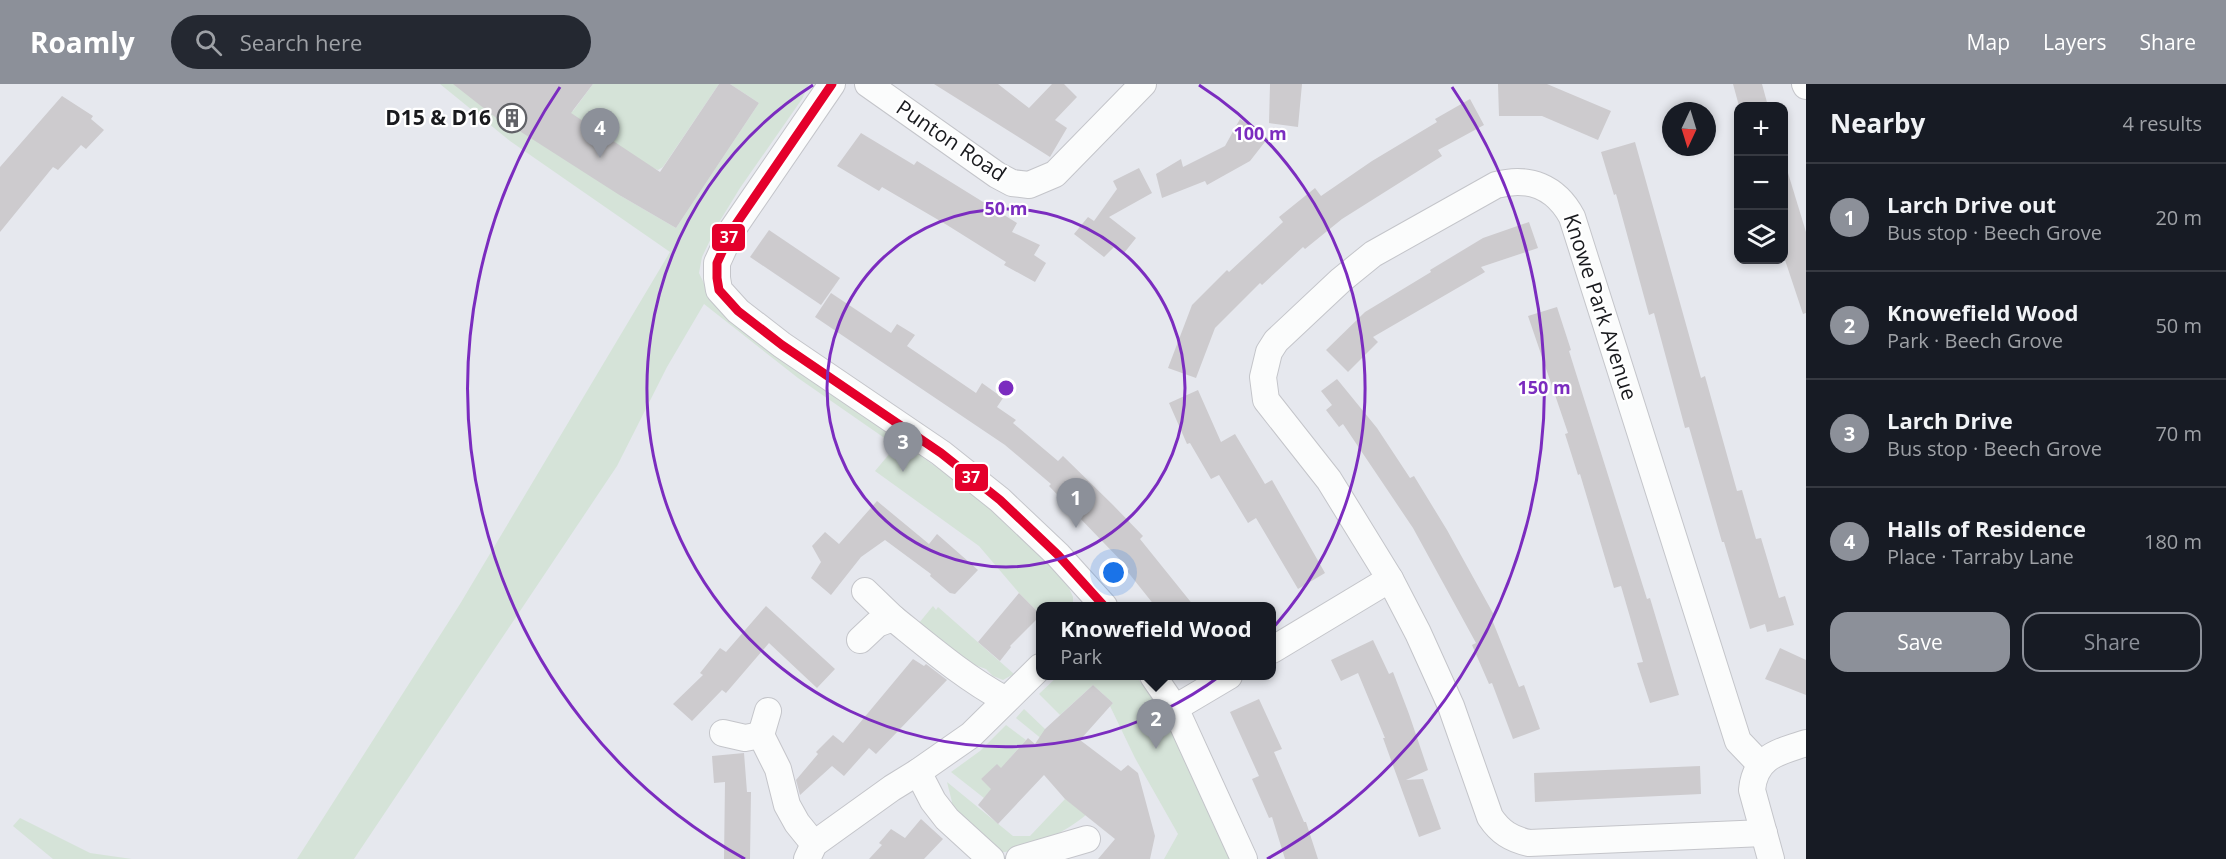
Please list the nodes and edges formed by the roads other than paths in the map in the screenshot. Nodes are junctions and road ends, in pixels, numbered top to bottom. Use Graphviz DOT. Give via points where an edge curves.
graph roads {
  1 [pos="832,84"];
  2 [pos="868,84"];
  3 [pos="1143,84"];
  4 [pos="1390,579"];
  5 [pos="865,591"];
  6 [pos="1100,602"];
  7 [pos="893,618"];
  8 [pos="860,640"];
  9 [pos="1276,648"];
  10 [pos="1036,673"];
  11 [pos="1156,680"];
  12 [pos="1221,680"];
  13 [pos="1006,700"];
  14 [pos="1175,708"];
  15 [pos="723,733"];
  16 [pos="1806,743"];
  17 [pos="1760,764"];
  18 [pos="918,772"];
  19 [pos="1764,833"];
  20 [pos="1087,840"];
  21 [pos="811,852"];
  22 [pos="991,859"];
  23 [pos="1019,859"];
  24 [pos="1244,859"];
  25 [pos="1771,859"];
  1 -- 6 [label="street" via="732,230 717,263 719,290 738,311 782,345 941,453 1000,500"];
  2 -- 3 [label="street, Punton Road" via="997,176 1012,183 1029,184 1055,174"];
  4 -- 9 [label="street"];
  4 -- 17 [label="street, Knowe Park Avenue" via="1329,480 1266,400 1263,376 1269,352 1285,332 1373,254 1496,185 1534,183 1557,195 1572,217 1738,741"];
  4 -- 19 [label="street, Knowe Park Avenue" via="1451,706 1490,817 1506,834 1529,843"];
  5 -- 7 [label="street"];
  7 -- 8 [label="street" via="877,624"];
  7 -- 13 [label="street"];
  10 -- 13 [label="street"];
  11 -- 14 [label="street"];
  12 -- 14 [label="street"];
  13 -- 18 [label="street" via="971,735"];
  14 -- 24 [label="street"];
  15 -- 21 [label="street" via="745,738 764,723 787,805"];
  16 -- 17 [label="street"];
  17 -- 19 [label="street" via="1752,789"];
  18 -- 21 [label="street"];
  18 -- 22 [label="street" via="947,819"];
  19 -- 25 [label="street"];
  20 -- 23 [label="street"];
}
